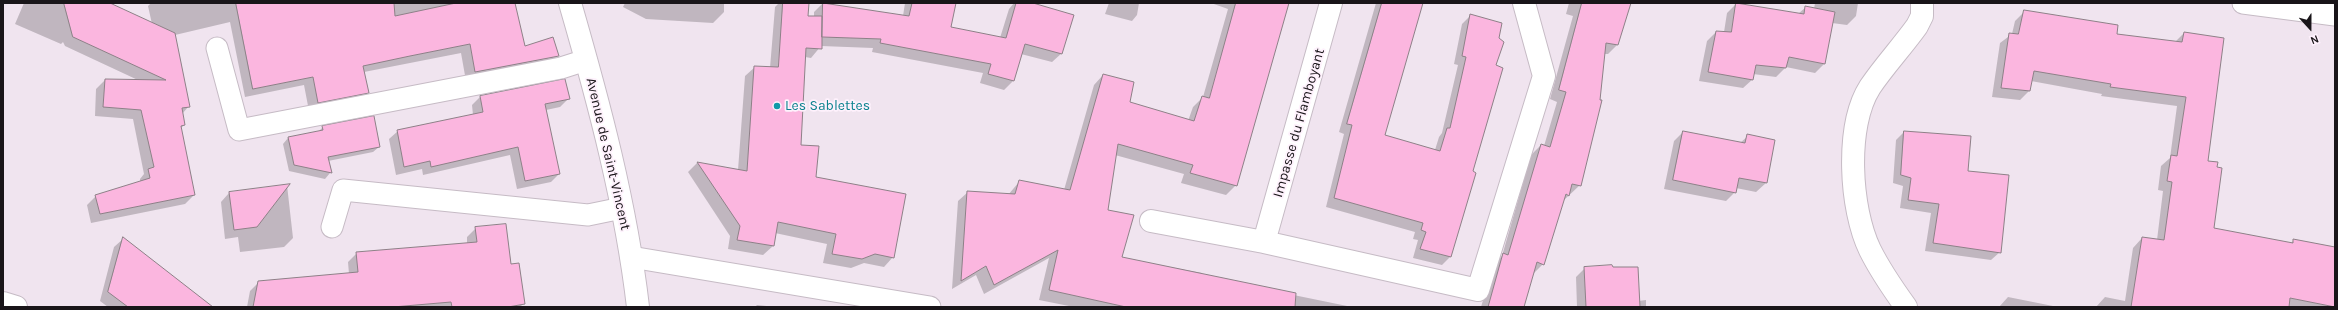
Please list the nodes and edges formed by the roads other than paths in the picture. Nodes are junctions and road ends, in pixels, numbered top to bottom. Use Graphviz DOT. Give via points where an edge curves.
graph roads {
  1 [pos="570,3"];
  2 [pos="1331,3"];
  3 [pos="1524,3"];
  4 [pos="1922,3"];
  5 [pos="2243,3"];
  6 [pos="2335,15"];
  7 [pos="217,48"];
  8 [pos="586,60"];
  9 [pos="622,208"];
  10 [pos="1151,221"];
  11 [pos="332,227"];
  12 [pos="1264,242"];
  13 [pos="631,257"];
  14 [pos="3,303"];
  15 [pos="16,307"];
  16 [pos="638,307"];
  17 [pos="930,307"];
  18 [pos="1906,307"];
  1 -- 8 [label="street, Avenue de Saint-Vincent"];
  2 -- 12 [label="street, Impasse du Flamboyant"];
  3 -- 12 [label="street" via="1544,76 1478,290"];
  4 -- 18 [label="street" via="1922,16 1917,26 1870,87 1862,103 1857,121 1854,161 1855,190 1860,218 1870,250"];
  5 -- 6 [label="lane"];
  7 -- 8 [label="lane" via="239,130 562,68"];
  8 -- 9 [label="street, Avenue de Saint-Vincent"];
  9 -- 11 [label="lane" via="588,215 343,190"];
  9 -- 13 [label="street, Avenue de Saint-Vincent"];
  10 -- 12 [label="street"];
  13 -- 16 [label="street, Avenue de Saint-Vincent"];
  13 -- 17 [label="lane"];
  14 -- 15 [label="street"];
}
